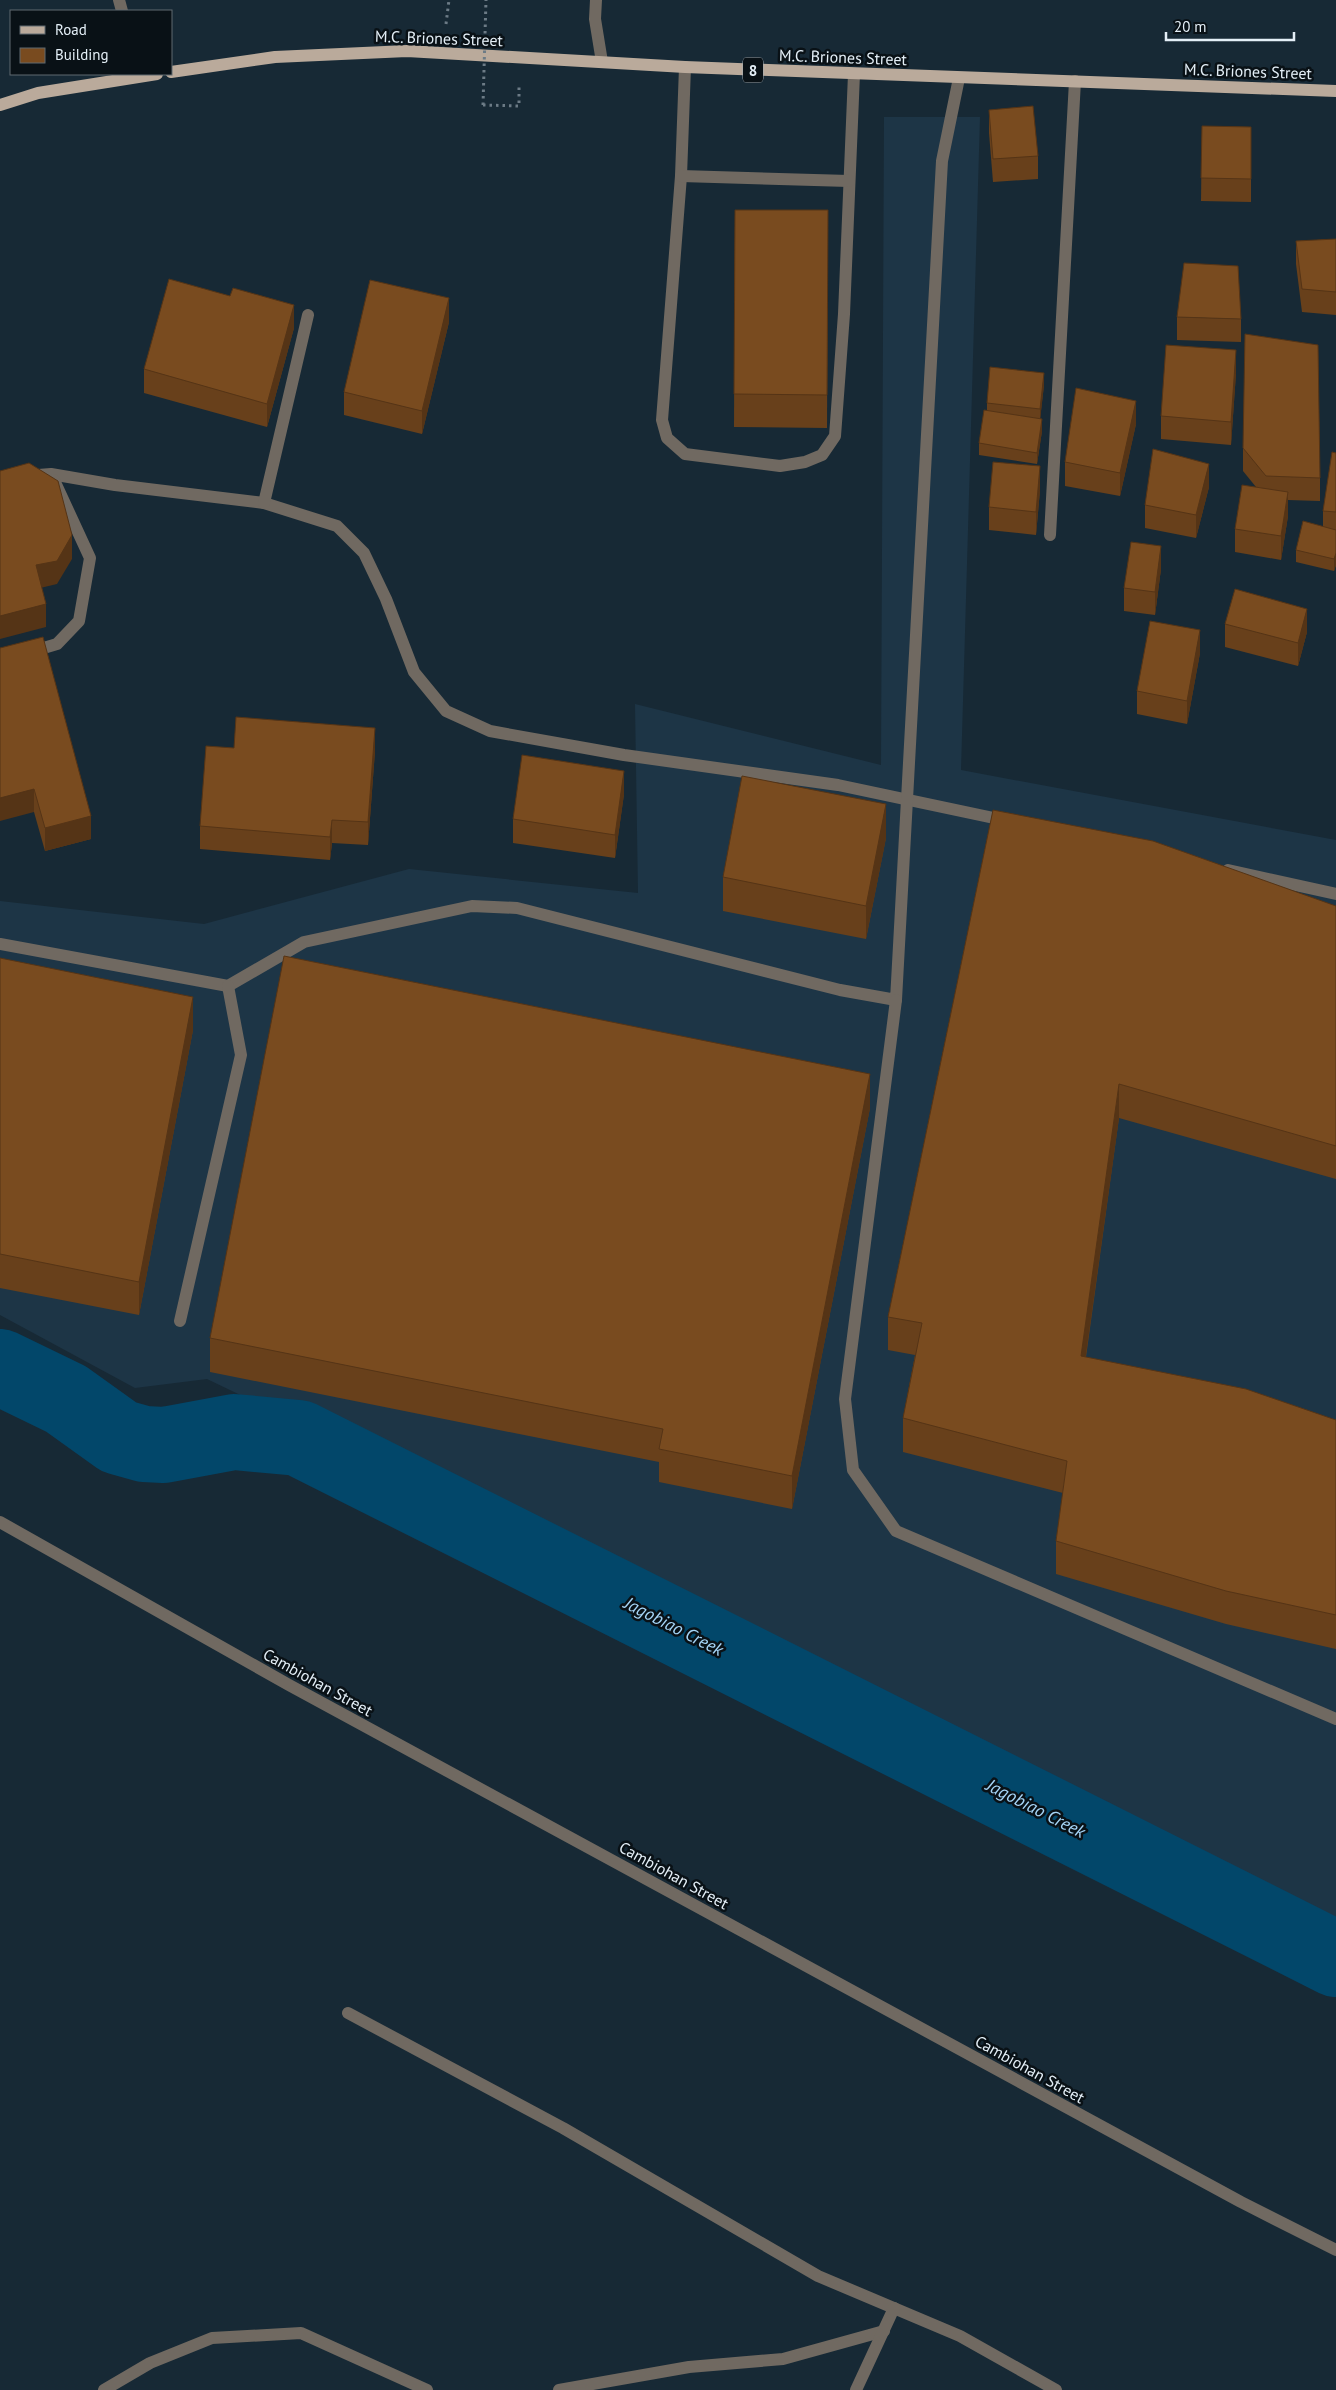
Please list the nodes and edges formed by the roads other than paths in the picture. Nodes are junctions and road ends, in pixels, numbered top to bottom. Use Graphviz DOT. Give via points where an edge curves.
graph roads {
  1 [pos="596,0"];
  2 [pos="602,62"];
  3 [pos="685,67"];
  4 [pos="172,72"];
  5 [pos="854,74"];
  6 [pos="138,75"];
  7 [pos="959,78"];
  8 [pos="1075,82"];
  9 [pos="1336,91"];
  10 [pos="0,105"];
  11 [pos="681,176"];
  12 [pos="849,181"];
  13 [pos="308,315"];
  14 [pos="51,474"];
  15 [pos="0,478"];
  16 [pos="264,503"];
  17 [pos="1050,535"];
  18 [pos="0,661"];
  19 [pos="908,798"];
  20 [pos="1024,824"];
  21 [pos="1219,868"];
  22 [pos="1336,894"];
  23 [pos="0,944"];
  24 [pos="228,986"];
  25 [pos="896,1000"];
  26 [pos="180,1321"];
  27 [pos="0,1522"];
  28 [pos="1336,1719"];
  29 [pos="348,2014"];
  30 [pos="1336,2250"];
  31 [pos="894,2308"];
  32 [pos="884,2331"];
  33 [pos="104,2390"];
  34 [pos="427,2390"];
  35 [pos="559,2390"];
  36 [pos="856,2390"];
  37 [pos="1056,2390"];
  1 -- 2 [label="street"];
  2 -- 3 [label="main road, M.C. Briones Street / 8"];
  2 -- 4 [label="main road, M.C. Briones Street / 8" via="407,51 276,56"];
  3 -- 5 [label="main road, M.C. Briones Street / 8"];
  3 -- 11 [label="street"];
  5 -- 7 [label="main road, M.C. Briones Street / 8"];
  5 -- 12 [label="street"];
  6 -- 10 [label="main road" via="38,93"];
  7 -- 8 [label="main road, M.C. Briones Street / 8"];
  7 -- 19 [label="street" via="942,161"];
  8 -- 9 [label="main road, M.C. Briones Street / 8"];
  8 -- 17 [label="street"];
  11 -- 12 [label="street"];
  11 -- 12 [label="street" via="662,420 667,438 685,454 780,466 822,455 835,436"];
  13 -- 16 [label="street"];
  14 -- 15 [label="street"];
  14 -- 16 [label="street"];
  14 -- 18 [label="street" via="90,558 78,621 57,644"];
  16 -- 19 [label="street" via="337,526 364,554 386,599 414,672 446,712 490,731"];
  19 -- 20 [label="street"];
  19 -- 25 [label="street"];
  21 -- 22 [label="street"];
  23 -- 24 [label="street"];
  24 -- 25 [label="street" via="304,942 472,906 517,908 840,990"];
  24 -- 26 [label="street" via="241,1055"];
  25 -- 28 [label="street" via="845,1399 853,1470 896,1531"];
  27 -- 30 [label="street, Cambiohan Street" via="289,1685 1240,2202"];
  29 -- 31 [label="street" via="563,2128 818,2276"];
  31 -- 32 [label="street"];
  31 -- 37 [label="street" via="960,2336"];
  32 -- 35 [label="street" via="784,2359 688,2366"];
  32 -- 36 [label="street"];
  33 -- 34 [label="street" via="150,2363 212,2338 301,2333"];
}
